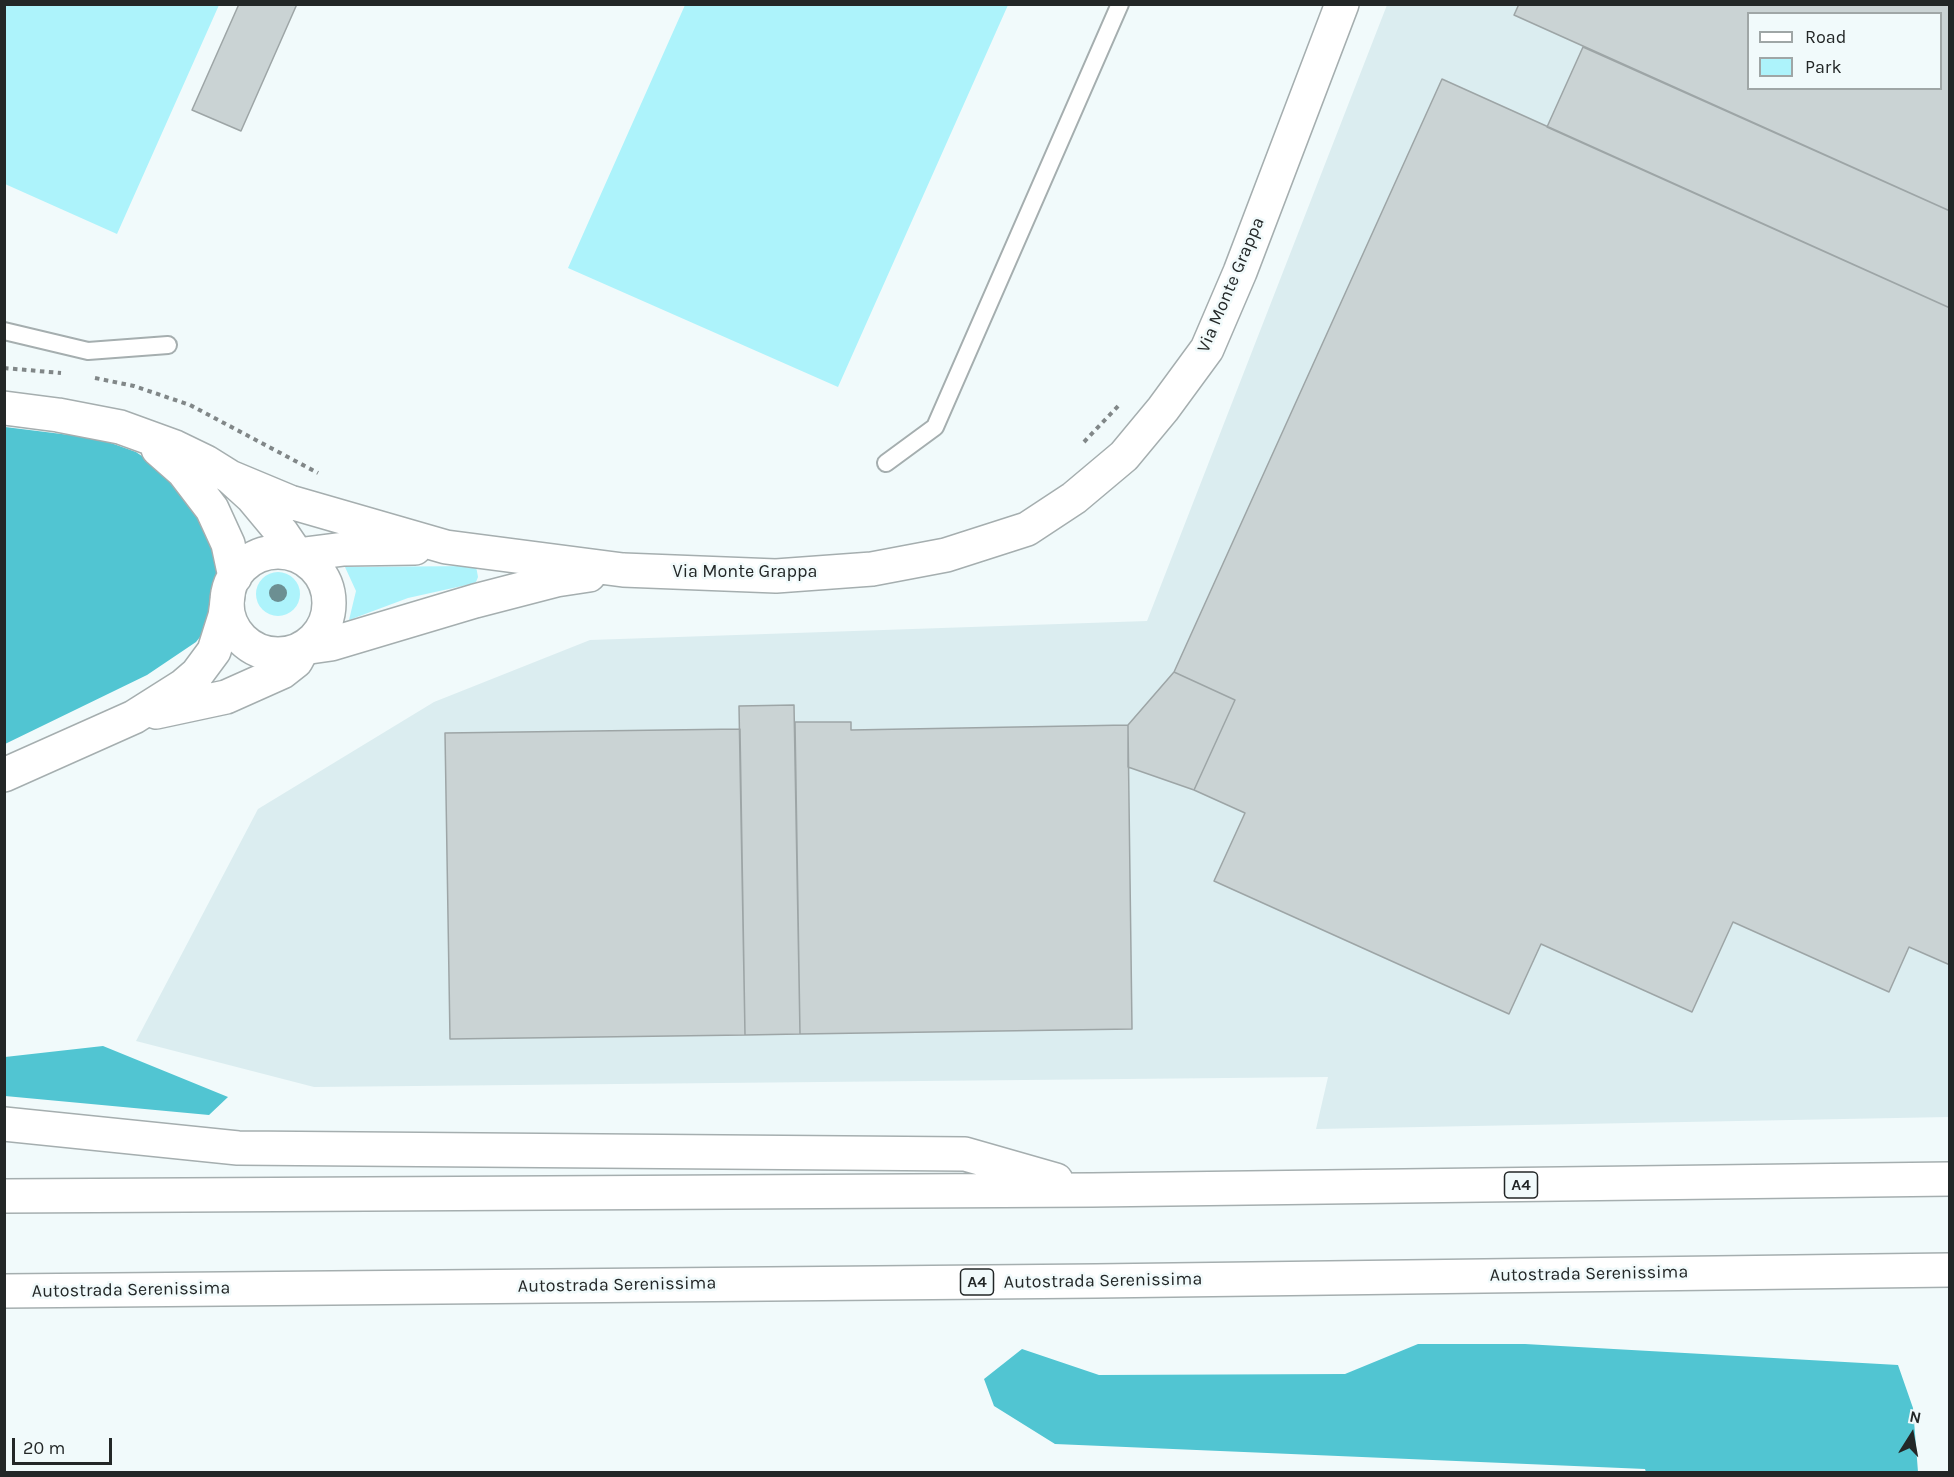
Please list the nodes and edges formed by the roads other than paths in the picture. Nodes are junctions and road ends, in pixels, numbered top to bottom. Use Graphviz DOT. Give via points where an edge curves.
graph roads {
  1 [pos="1120,4"];
  2 [pos="1342,4"];
  3 [pos="4,331"];
  4 [pos="168,345"];
  5 [pos="4,408"];
  6 [pos="138,433"];
  7 [pos="886,463"];
  8 [pos="230,477"];
  9 [pos="446,547"];
  10 [pos="297,555"];
  11 [pos="623,570"];
  12 [pos="231,586"];
  13 [pos="303,648"];
  14 [pos="134,717"];
  15 [pos="4,774"];
  16 [pos="4,1124"];
  17 [pos="1950,1179"];
  18 [pos="1092,1191"];
  19 [pos="4,1196"];
  20 [pos="1950,1270"];
  21 [pos="4,1291"];
  1 -- 7 [label="lane" via="936,427"];
  2 -- 11 [label="main road, Via Monte Grappa" via="1207,349 1124,456 1074,498 1027,529 946,555 872,569 776,576"];
  3 -- 4 [label="lane" via="88,351"];
  5 -- 6 [label="main road" via="93,421"];
  6 -- 8 [label="main road" via="176,447"];
  6 -- 12 [label="main road" via="183,471 204,498 225,534"];
  8 -- 9 [label="main road, Via Monte Grappa" via="301,506"];
  8 -- 10 [label="main road" via="267,515"];
  9 -- 10 [label="main road, Via Monte Grappa" via="344,549"];
  9 -- 11 [label="main road, Via Monte Grappa"];
  10 -- 12 [label="main road" via="262,555 251,560"];
  10 -- 13 [label="main road" via="322,576 328,591 325,624"];
  11 -- 13 [label="main road, Via Monte Grappa" via="556,580 331,644"];
  12 -- 13 [label="main road" via="228,606 234,627 249,645 270,653"];
  12 -- 14 [label="main road" via="221,630 208,661 183,686"];
  13 -- 14 [label="main road" via="291,667 226,697"];
  14 -- 15 [label="main road"];
  16 -- 18 [label="main road" via="238,1148 965,1154"];
  17 -- 18 [label="main road, A4"];
  18 -- 19 [label="main road, A4"];
  20 -- 21 [label="main road, Autostrada Serenissima / A4"];
}
